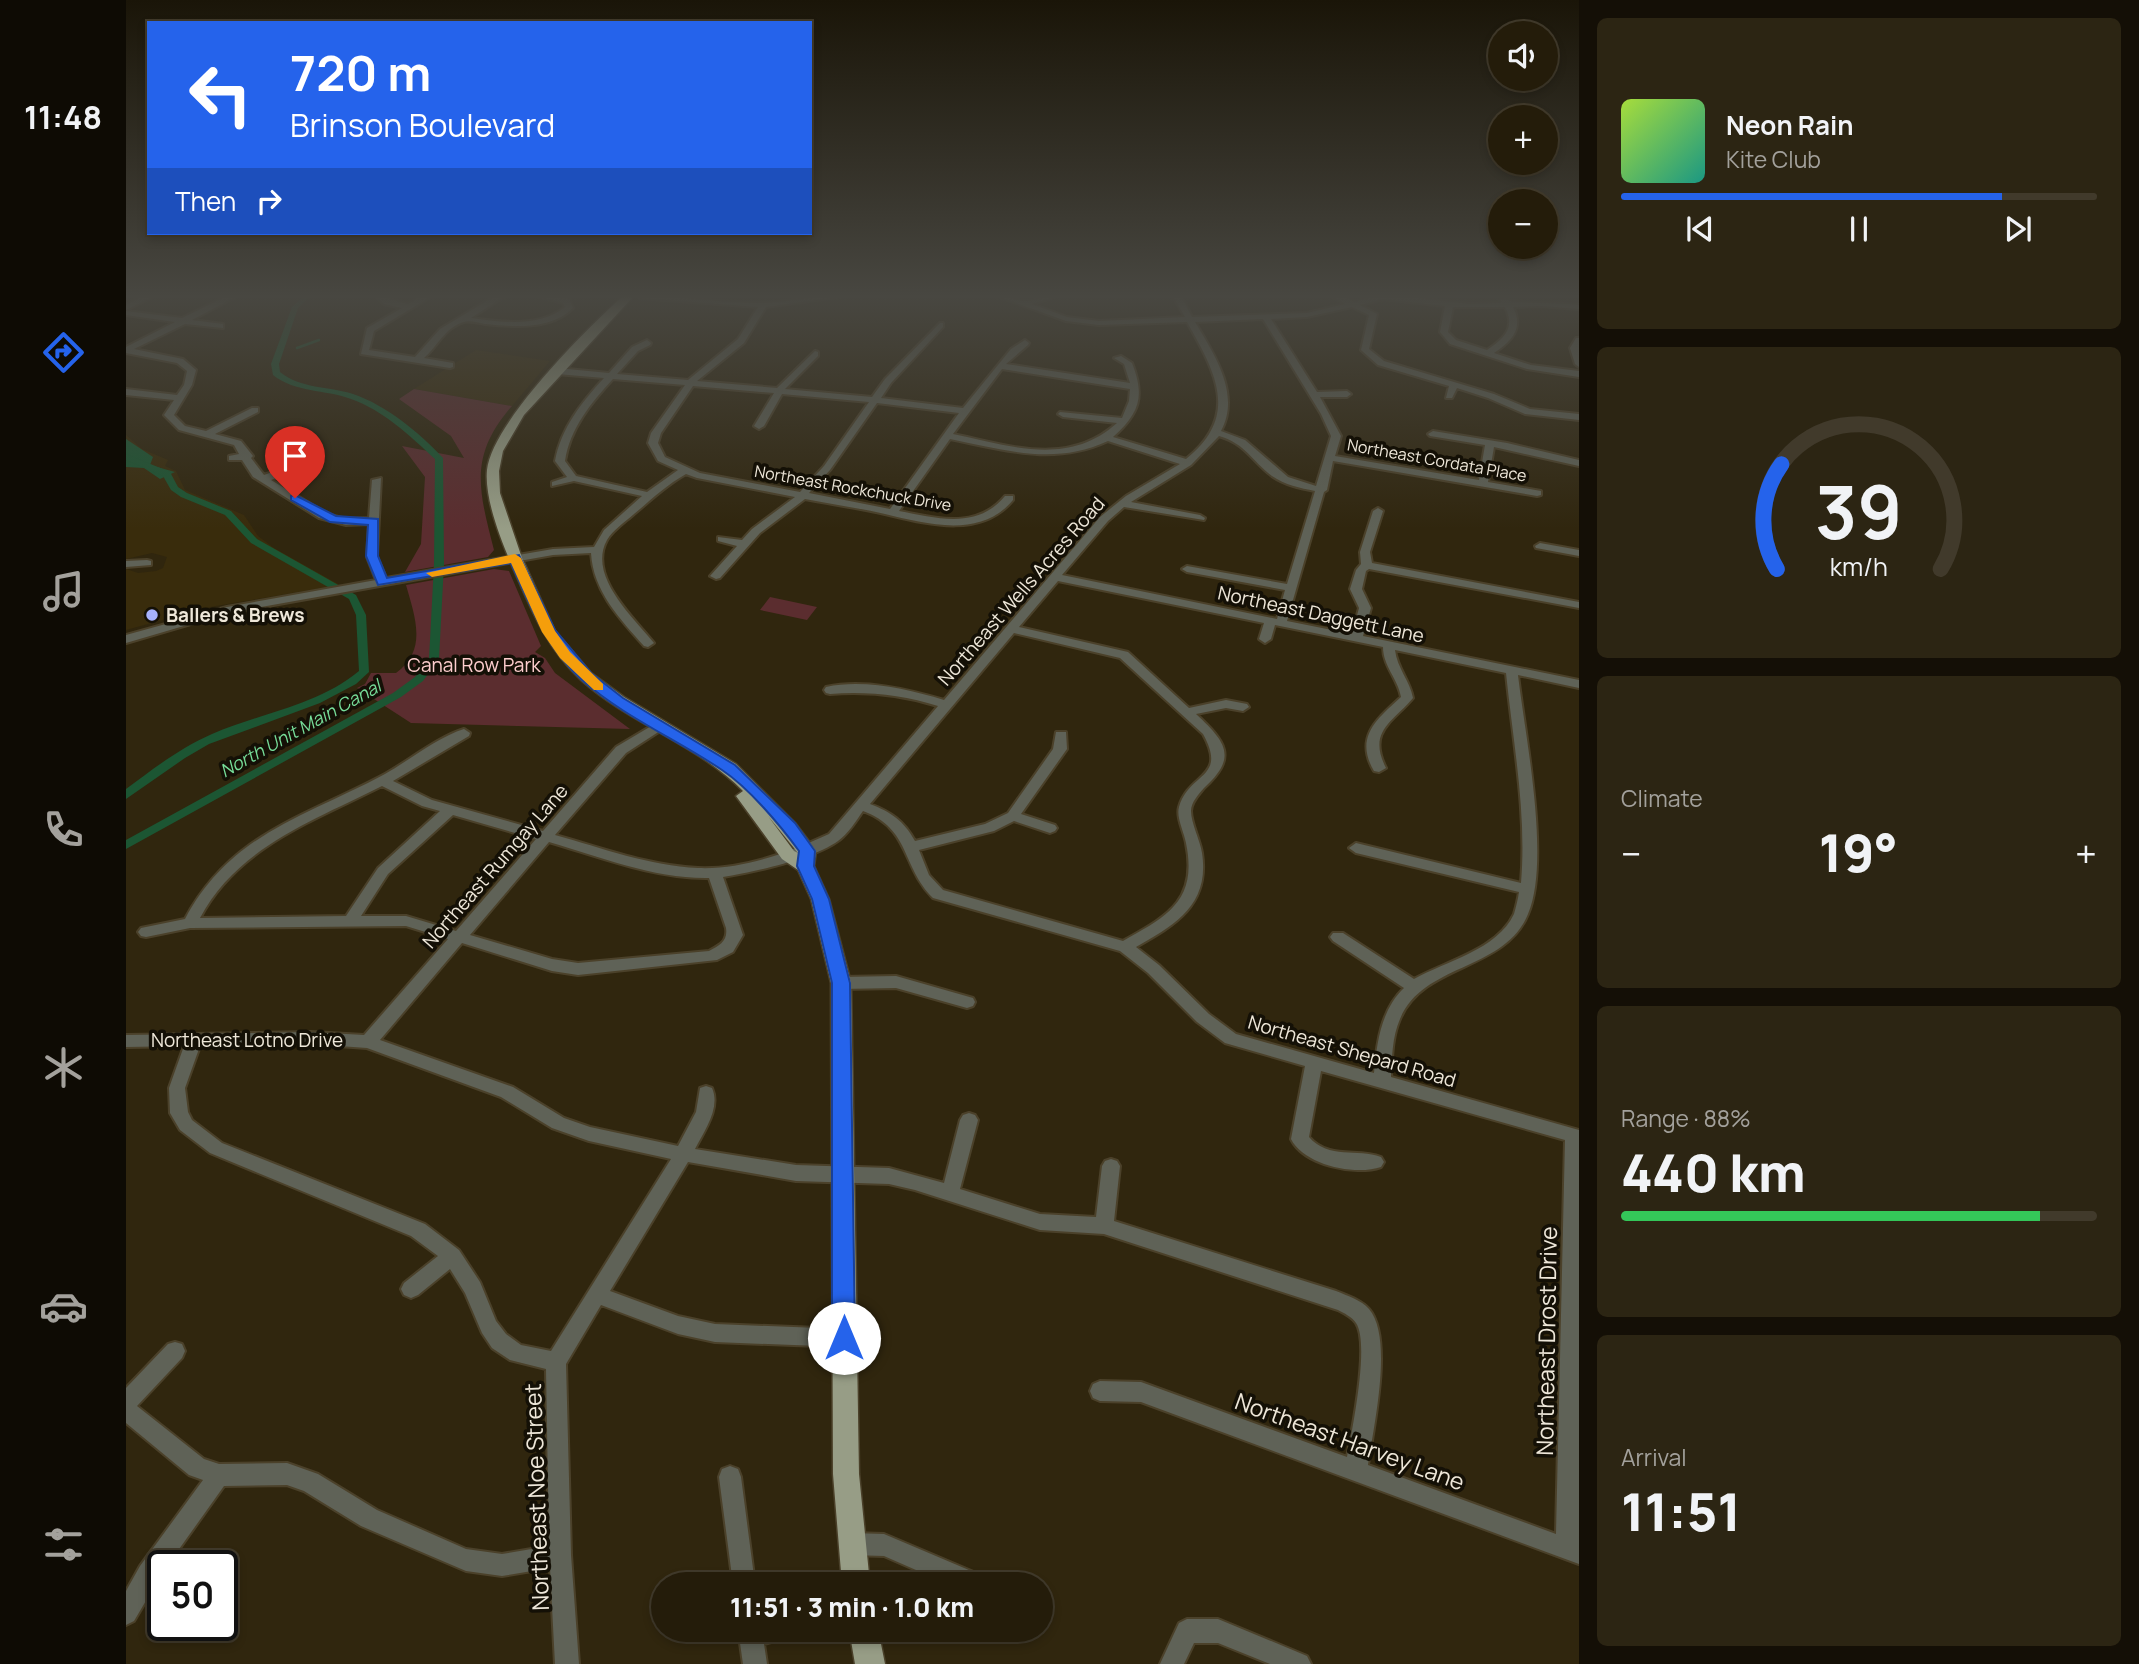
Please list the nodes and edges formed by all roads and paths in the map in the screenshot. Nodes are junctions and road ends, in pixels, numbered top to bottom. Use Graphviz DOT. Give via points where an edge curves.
graph roads {
  1 [pos="191,374"];
  2 [pos="555,374"];
  3 [pos="586,374"];
  4 [pos="614,374"];
  5 [pos="699,374"];
  6 [pos="796,374"];
  7 [pos="895,374"];
  8 [pos="994,374"];
  9 [pos="1050,374"];
  10 [pos="1132,374"];
  11 [pos="1216,374"];
  12 [pos="1301,374"];
  13 [pos="1418,374"];
  14 [pos="612,376"];
  15 [pos="691,383"];
  16 [pos="1454,384"];
  17 [pos="1136,387"];
  18 [pos="126,391"];
  19 [pos="779,391"];
  20 [pos="1348,394"];
  21 [pos="1314,395"];
  22 [pos="1449,396"];
  23 [pos="179,398"];
  24 [pos="876,400"];
  25 [pos="255,410"];
  26 [pos="967,411"];
  27 [pos="1063,414"];
  28 [pos="1579,417"];
  29 [pos="1124,421"];
  30 [pos="759,426"];
  31 [pos="1217,433"];
  32 [pos="208,434"];
  33 [pos="1433,434"];
  34 [pos="949,436"];
  35 [pos="1107,438"];
  36 [pos="1490,443"];
  37 [pos="248,456"];
  38 [pos="232,458"];
  39 [pos="1332,458"];
  40 [pos="312,461"];
  41 [pos="1579,463"];
  42 [pos="1188,464"];
  43 [pos="683,471"];
  44 [pos="573,478"];
  45 [pos="263,479"];
  46 [pos="377,480"];
  47 [pos="556,484"];
  48 [pos="1483,484"];
  49 [pos="1322,490"];
  50 [pos="1537,493"];
  51 [pos="649,495"];
  52 [pos="802,496"];
  53 [pos="1009,498"];
  54 [pos="1122,504"];
  55 [pos="1378,511"];
  56 [pos="892,513"];
  57 [pos="1200,518"];
  58 [pos="374,521"];
  59 [pos="722,539"];
  60 [pos="745,544"];
  61 [pos="1540,546"];
  62 [pos="597,550"];
  63 [pos="1579,553"];
  64 [pos="515,558"];
  65 [pos="147,563"];
  66 [pos="126,564"];
  67 [pos="1367,565"];
  68 [pos="1187,569"];
  69 [pos="716,576"];
  70 [pos="1056,578"];
  71 [pos="382,582"];
  72 [pos="1292,588"];
  73 [pos="1579,605"];
  74 [pos="1276,622"];
  75 [pos="1013,629"];
  76 [pos="126,639"];
  77 [pos="1265,639"];
  78 [pos="1356,639"];
  79 [pos="648,643"];
  80 [pos="1389,647"];
  81 [pos="1512,672"];
  82 [pos="1579,684"];
  83 [pos="830,690"];
  84 [pos="948,705"];
  85 [pos="1243,707"];
  86 [pos="1188,712"];
  87 [pos="659,726"];
  88 [pos="464,733"];
  89 [pos="1061,736"];
  90 [pos="1380,768"];
  91 [pos="383,781"];
  92 [pos="862,806"];
  93 [pos="450,810"];
  94 [pos="1013,816"];
  95 [pos="1050,828"];
  96 [pos="546,837"];
  97 [pos="911,847"];
  98 [pos="1356,848"];
  99 [pos="800,858"];
  100 [pos="714,873"];
  101 [pos="1526,890"];
  102 [pos="351,920"];
  103 [pos="190,923"];
  104 [pos="146,932"];
  105 [pos="461,936"];
  106 [pos="1338,937"];
  107 [pos="1125,947"];
  108 [pos="841,983"];
  109 [pos="1414,987"];
  110 [pos="968,1002"];
  111 [pos="194,1040"];
  112 [pos="126,1041"];
  113 [pos="369,1042"];
  114 [pos="1314,1062"];
  115 [pos="1382,1080"];
  116 [pos="706,1093"];
  117 [pos="969,1120"];
  118 [pos="1576,1136"];
  119 [pos="683,1154"];
  120 [pos="1375,1162"];
  121 [pos="1111,1166"];
  122 [pos="843,1174"];
  123 [pos="950,1194"];
  124 [pos="1104,1226"];
  125 [pos="452,1256"];
  126 [pos="411,1289"];
  127 [pos="597,1295"];
  128 [pos="844,1338"];
  129 [pos="175,1351"];
  130 [pos="555,1362"];
  131 [pos="1100,1391"];
  132 [pos="126,1402"];
  133 [pos="126,1410"];
  134 [pos="1356,1471"];
  135 [pos="219,1475"];
  136 [pos="730,1477"];
  137 [pos="851,1544"];
  138 [pos="1573,1550"];
  139 [pos="560,1555"];
  140 [pos="742,1572"];
  141 [pos="854,1572"];
  142 [pos="947,1572"];
  143 [pos="126,1613"];
  144 [pos="752,1642"];
  145 [pos="866,1642"];
  146 [pos="567,1664"];
  147 [pos="755,1664"];
  148 [pos="870,1664"];
  149 [pos="1172,1664"];
  150 [pos="1299,1664"];
  1 -- 23 [label="street"];
  2 -- 64 [label="main road" via="509,427 494,461 494,494"];
  3 -- 14 [label="street"];
  4 -- 14 [label="street"];
  5 -- 15 [label="street"];
  6 -- 19 [label="street"];
  7 -- 24 [label="street"];
  8 -- 26 [label="street"];
  9 -- 17 [label="street"];
  10 -- 17 [label="street"];
  11 -- 31 [label="street" via="1224,412"];
  12 -- 21 [label="street"];
  13 -- 16 [label="street"];
  14 -- 15 [label="street"];
  14 -- 44 [label="street" via="563,444 560,461"];
  15 -- 19 [label="street"];
  15 -- 43 [label="street" via="653,443 661,460"];
  16 -- 22 [label="street"];
  16 -- 28 [label="street" via="1528,412"];
  17 -- 29 [label="street" via="1134,404"];
  18 -- 23 [label="street"];
  19 -- 24 [label="street"];
  19 -- 30 [label="street"];
  20 -- 21 [label="street"];
  21 -- 39 [label="street" via="1335,429"];
  23 -- 32 [label="street" via="169,415 172,421"];
  24 -- 26 [label="street"];
  24 -- 52 [label="street"];
  25 -- 32 [label="street"];
  26 -- 34 [label="street"];
  27 -- 29 [label="street"];
  29 -- 35 [label="street"];
  31 -- 42 [label="street, Northeast Wells Acres Road"];
  31 -- 49 [label="street" via="1250,444 1285,479"];
  32 -- 37 [label="street" via="238,443"];
  33 -- 36 [label="street"];
  34 -- 35 [label="street" via="1058,453 1086,449"];
  34 -- 56 [label="street"];
  35 -- 42 [label="street"];
  36 -- 41 [label="street"];
  36 -- 48 [label="street"];
  37 -- 38 [label="street"];
  37 -- 45 [label="street" via="252,471"];
  39 -- 48 [label="street, Northeast Cordata Place"];
  39 -- 49 [label="street"];
  40 -- 45 [label="street"];
  42 -- 54 [label="street, Northeast Wells Acres Road"];
  43 -- 51 [label="street"];
  43 -- 52 [label="street, Northeast Rockchuck Drive"];
  44 -- 47 [label="street"];
  44 -- 51 [label="street"];
  45 -- 58 [label="street" via="323,516 346,522"];
  46 -- 58 [label="street"];
  48 -- 50 [label="street, Northeast Cordata Place"];
  49 -- 72 [label="street"];
  51 -- 62 [label="street" via="607,533"];
  52 -- 56 [label="street, Northeast Rockchuck Drive"];
  52 -- 60 [label="street" via="763,524"];
  53 -- 56 [label="street, Northeast Rockchuck Drive" via="993,514 971,522"];
  54 -- 57 [label="street"];
  54 -- 70 [label="street, Northeast Wells Acres Road"];
  55 -- 67 [label="street" via="1366,552"];
  58 -- 71 [label="street" via="372,556"];
  59 -- 60 [label="street"];
  60 -- 69 [label="street"];
  61 -- 63 [label="street"];
  62 -- 64 [label="street"];
  62 -- 79 [label="street" via="596,562 612,598 625,620"];
  64 -- 71 [label="street"];
  64 -- 87 [label="main road" via="537,610 565,655 601,689"];
  65 -- 66 [label="street"];
  67 -- 73 [label="street"];
  67 -- 78 [label="street" via="1356,589 1365,608"];
  68 -- 72 [label="street"];
  70 -- 74 [label="street, Northeast Daggett Lane"];
  70 -- 75 [label="street, Northeast Wells Acres Road"];
  71 -- 76 [label="street" via="226,610"];
  72 -- 74 [label="street"];
  74 -- 77 [label="street"];
  74 -- 78 [label="street, Northeast Daggett Lane"];
  75 -- 84 [label="street, Northeast Wells Acres Road"];
  75 -- 86 [label="street" via="1124,654"];
  78 -- 80 [label="street, Northeast Daggett Lane"];
  80 -- 81 [label="street, Northeast Daggett Lane"];
  80 -- 90 [label="street" via="1407,698 1378,724 1372,754"];
  81 -- 82 [label="street, Northeast Daggett Lane"];
  81 -- 101 [label="street" via="1530,839"];
  83 -- 84 [label="street" via="898,692"];
  84 -- 92 [label="street, Northeast Wells Acres Road"];
  85 -- 86 [label="street" via="1226,704"];
  86 -- 107 [label="street" via="1218,745 1220,760 1214,774 1185,803 1199,865 1197,882 1186,905"];
  87 -- 96 [label="street, Northeast Rumgay Lane" via="621,750"];
  87 -- 99 [label="main road" via="762,804"];
  88 -- 91 [label="street"];
  89 -- 94 [label="street" via="1060,748"];
  91 -- 93 [label="street, Northeast Wells Acres Road"];
  91 -- 103 [label="street" via="257,845 222,875"];
  92 -- 97 [label="street, Northeast Shepard Road" via="891,818"];
  92 -- 99 [label="street, Northeast Wells Acres Road" via="834,837"];
  93 -- 96 [label="street, Northeast Wells Acres Road"];
  93 -- 102 [label="street" via="383,871"];
  94 -- 95 [label="street"];
  94 -- 97 [label="street" via="989,828"];
  96 -- 100 [label="street, Northeast Wells Acres Road" via="650,866"];
  96 -- 105 [label="street, Northeast Rumgay Lane"];
  97 -- 107 [label="street, Northeast Shepard Road" via="923,882 937,894"];
  98 -- 101 [label="street"];
  99 -- 100 [label="street, Northeast Wells Acres Road"];
  99 -- 108 [label="main road" via="820,899"];
  100 -- 105 [label="street" via="735,935 728,948 712,956 578,969"];
  101 -- 109 [label="street" via="1520,918 1496,945"];
  102 -- 103 [label="street"];
  102 -- 105 [label="street" via="406,921"];
  103 -- 104 [label="street"];
  105 -- 113 [label="street, Northeast Rumgay Lane"];
  106 -- 109 [label="street"];
  107 -- 114 [label="street, Northeast Shepard Road" via="1151,962 1213,1028 1231,1039"];
  108 -- 110 [label="street" via="896,982"];
  108 -- 122 [label="main road"];
  109 -- 115 [label="street" via="1393,1016"];
  111 -- 112 [label="street, Northeast Lotno Drive"];
  111 -- 113 [label="street, Northeast Lotno Drive"];
  111 -- 125 [label="street" via="177,1088 179,1112 186,1125 216,1148 418,1230"];
  113 -- 119 [label="street, Northeast Lotno Drive" via="507,1092 574,1129"];
  114 -- 115 [label="street, Northeast Shepard Road"];
  114 -- 120 [label="street" via="1300,1139 1305,1148 1342,1161"];
  115 -- 118 [label="street, Northeast Shepard Road"];
  116 -- 119 [label="street, Northeast Noe Street" via="705,1112"];
  117 -- 123 [label="street"];
  118 -- 138 [label="street, Northeast Drost Drive"];
  119 -- 122 [label="street, Northeast Lotno Drive" via="796,1172"];
  119 -- 127 [label="street, Northeast Noe Street"];
  121 -- 124 [label="street"];
  122 -- 123 [label="street, Northeast Lotno Drive" via="889,1176"];
  122 -- 128 [label="main road"];
  123 -- 124 [label="street, Northeast Lotno Drive" via="1040,1222"];
  124 -- 134 [label="street, Northeast Lotno Drive" via="1336,1300 1366,1319 1373,1342"];
  125 -- 126 [label="street"];
  125 -- 130 [label="street" via="499,1341 517,1353"];
  127 -- 128 [label="street" via="715,1334"];
  127 -- 130 [label="street, Northeast Noe Street"];
  128 -- 137 [label="main road" via="845,1474"];
  129 -- 132 [label="street"];
  130 -- 139 [label="street, Northeast Noe Street"];
  131 -- 134 [label="street, Northeast Harvey Lane" via="1141,1392"];
  133 -- 135 [label="street" via="183,1458"];
  134 -- 138 [label="street, Northeast Harvey Lane"];
  135 -- 139 [label="street" via="287,1474 310,1482 369,1518 466,1560 502,1564"];
  135 -- 143 [label="street" via="148,1574"];
  136 -- 140 [label="street"];
  137 -- 141 [label="main road"];
  137 -- 142 [label="street" via="884,1545"];
  139 -- 146 [label="street, Northeast Noe Street"];
  144 -- 147 [label="street"];
  145 -- 148 [label="main road"];
  149 -- 150 [label="street" via="1187,1631 1218,1631"];
}
